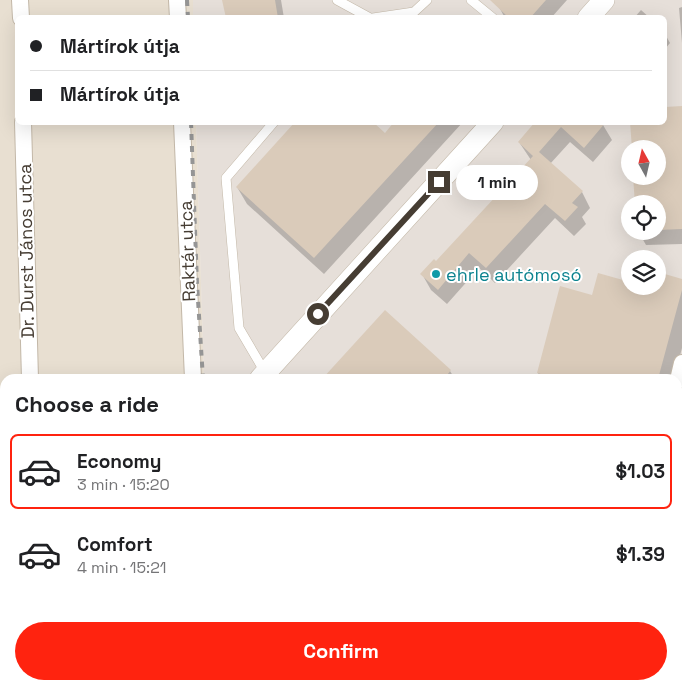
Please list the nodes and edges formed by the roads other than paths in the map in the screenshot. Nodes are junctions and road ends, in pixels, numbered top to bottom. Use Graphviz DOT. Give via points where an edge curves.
graph roads {
  1 [pos="20,0"];
  2 [pos="177,0"];
  3 [pos="337,0"];
  4 [pos="427,0"];
  5 [pos="471,0"];
  6 [pos="604,0"];
  7 [pos="20,15"];
  8 [pos="178,15"];
  9 [pos="366,15"];
  10 [pos="393,15"];
  11 [pos="489,15"];
  12 [pos="591,15"];
  13 [pos="23,125"];
  14 [pos="182,125"];
  15 [pos="271,125"];
  16 [pos="490,125"];
  17 [pos="30,374"];
  18 [pos="193,374"];
  19 [pos="263,374"];
  20 [pos="268,374"];
  1 -- 7 [label="street"];
  2 -- 8 [label="street"];
  3 -- 9 [label="lane"];
  4 -- 10 [label="lane" via="414,12"];
  5 -- 11 [label="lane"];
  6 -- 12 [label="street"];
  13 -- 17 [label="street, Dr. Durst János utca"];
  14 -- 18 [label="street, Raktár utca"];
  15 -- 19 [label="lane" via="226,178 239,328"];
  16 -- 20 [label="street"];
}
